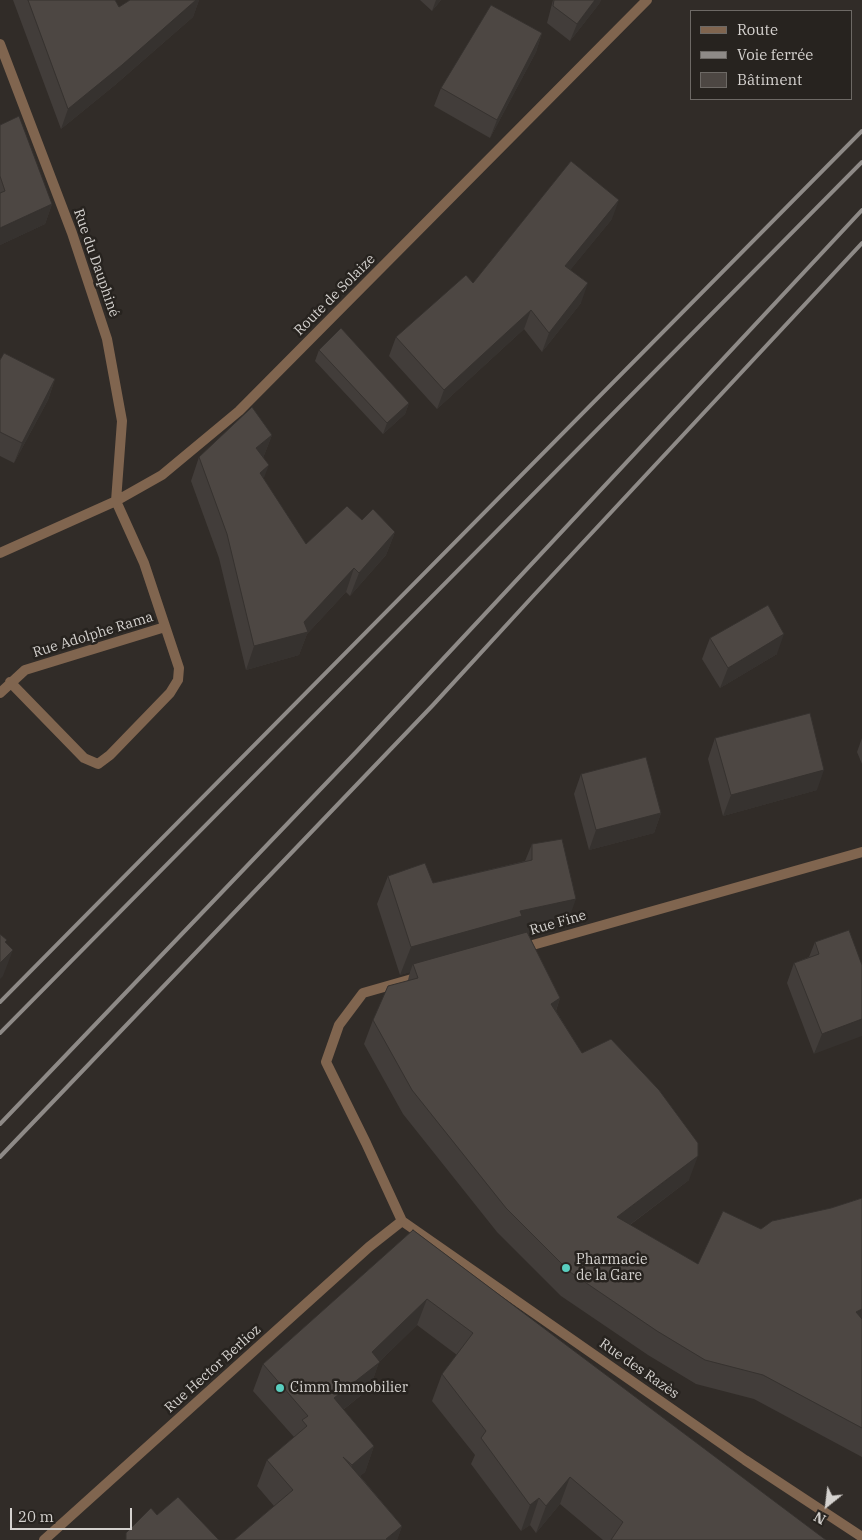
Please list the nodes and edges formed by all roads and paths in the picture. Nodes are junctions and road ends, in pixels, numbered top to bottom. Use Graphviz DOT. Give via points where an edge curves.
graph roads {
  1 [pos="647,0"];
  2 [pos="0,44"];
  3 [pos="116,501"];
  4 [pos="0,554"];
  5 [pos="165,627"];
  6 [pos="10,682"];
  7 [pos="0,693"];
  8 [pos="862,852"];
  9 [pos="516,949"];
  10 [pos="430,974"];
  11 [pos="402,1221"];
  12 [pos="862,1538"];
  13 [pos="44,1540"];
  1 -- 3 [label="street, Route de Solaize" via="239,411 162,475"];
  2 -- 3 [label="street, Rue du Dauphiné" via="72,233 107,339 122,421"];
  3 -- 4 [label="street, Route de Solaize"];
  3 -- 5 [label="street" via="144,563"];
  5 -- 6 [label="street, Rue Adolphe Rama" via="25,670"];
  5 -- 6 [label="street, Rue Adolphe Rama" via="179,668 178,680 164,700 110,756 98,764 84,758"];
  6 -- 7 [label="street, Rue Adolphe Rama"];
  8 -- 9 [label="street, Rue Fine"];
  10 -- 11 [label="street" via="363,993 339,1025 326,1062"];
  11 -- 12 [label="street, Rue des Razès"];
  11 -- 13 [label="street, Rue Hector Berlioz" via="369,1247"];
}
